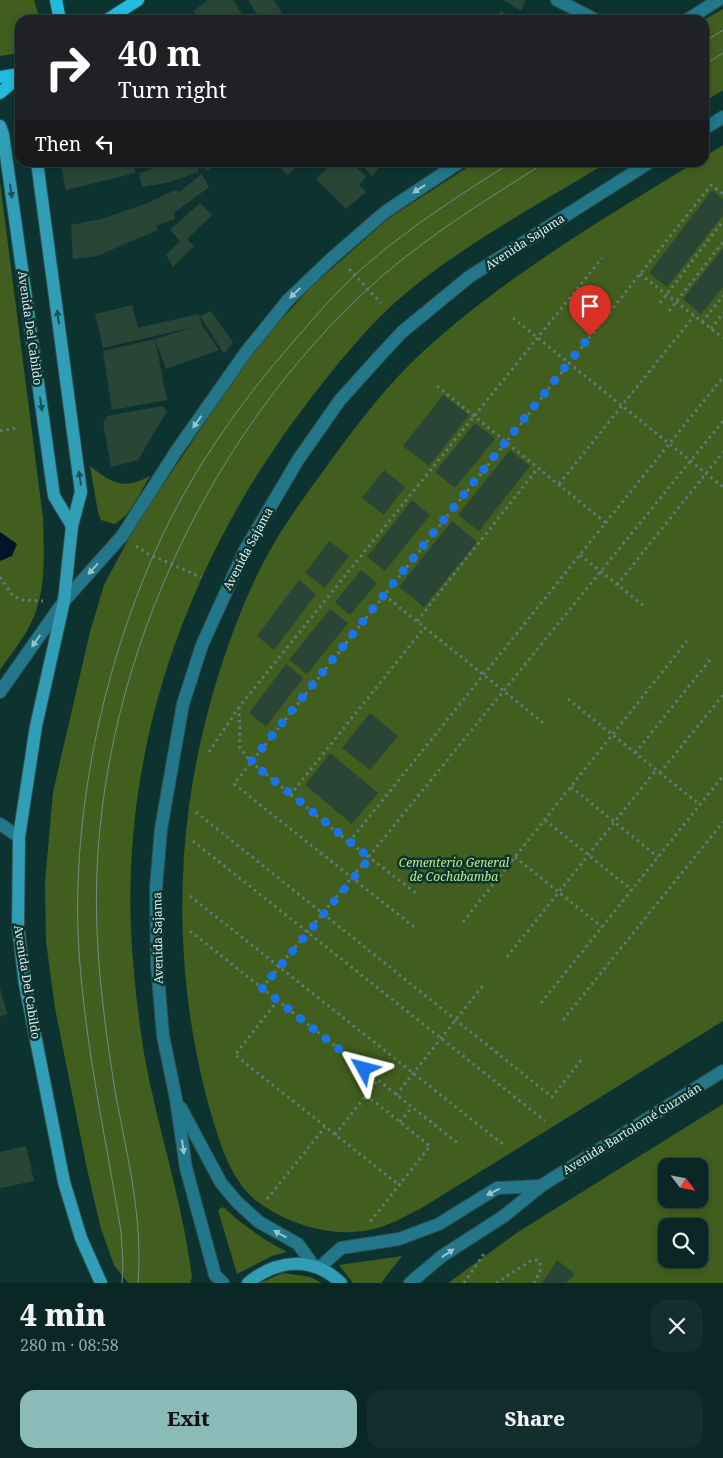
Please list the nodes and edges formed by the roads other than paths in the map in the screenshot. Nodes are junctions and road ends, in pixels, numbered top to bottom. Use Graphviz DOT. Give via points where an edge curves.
graph roads {
  1 [pos="56,0"];
  2 [pos="138,0"];
  3 [pos="557,0"];
  4 [pos="718,0"];
  5 [pos="59,15"];
  6 [pos="115,15"];
  7 [pos="586,15"];
  8 [pos="695,15"];
  9 [pos="15,76"];
  10 [pos="0,77"];
  11 [pos="15,80"];
  12 [pos="0,93"];
  13 [pos="723,117"];
  14 [pos="0,126"];
  15 [pos="709,126"];
  16 [pos="39,167"];
  17 [pos="452,167"];
  18 [pos="642,167"];
  19 [pos="72,526"];
  20 [pos="58,601"];
  21 [pos="0,692"];
  22 [pos="0,824"];
  23 [pos="19,837"];
  24 [pos="723,1071"];
  25 [pos="176,1099"];
  26 [pos="541,1186"];
  27 [pos="317,1267"];
  28 [pos="101,1283"];
  29 [pos="223,1283"];
  30 [pos="248,1283"];
  31 [pos="341,1283"];
  32 [pos="410,1283"];
  1 -- 5 [label="main road"];
  2 -- 6 [label="main road"];
  3 -- 7 [label="street"];
  4 -- 8 [label="street"];
  9 -- 10 [label="main road"];
  11 -- 12 [label="main road"];
  13 -- 15 [label="street"];
  14 -- 19 [label="street, Avenida Del Cabildo, one-way" via="54,496"];
  19 -- 16 [label="street, Avenida Del Cabildo, one-way" via="81,492"];
  17 -- 20 [label="street, one-way" via="385,212 288,300 246,352 177,450 122,536"];
  18 -- 25 [label="street, Avenida Sajama" via="469,278 402,332 340,400 298,460 244,550 202,645 183,704 161,828 156,888 157,965 163,1036"];
  19 -- 20 [label="street, Avenida Del Cabildo"];
  20 -- 21 [label="street, one-way"];
  20 -- 23 [label="street, Avenida Del Cabildo"];
  22 -- 23 [label="street"];
  23 -- 28 [label="street, Avenida Del Cabildo" via="18,927 26,984 64,1182 81,1238"];
  24 -- 26 [label="street, Avenida Bartolomé Guzmán"];
  27 -- 25 [label="street, Avenida Sajama, one-way" via="298,1244 259,1222 221,1183"];
  25 -- 29 [label="street, Avenida Sajama, one-way" via="186,1168 215,1275"];
  26 -- 27 [label="street, Avenida Bartolomé Guzmán, one-way" via="497,1188 439,1224 399,1239 341,1248"];
  32 -- 26 [label="street, Avenida Bartolomé Guzmán, one-way" via="442,1256 504,1216"];
  27 -- 30 [label="street" via="280,1265"];
  27 -- 31 [label="street"];
}
